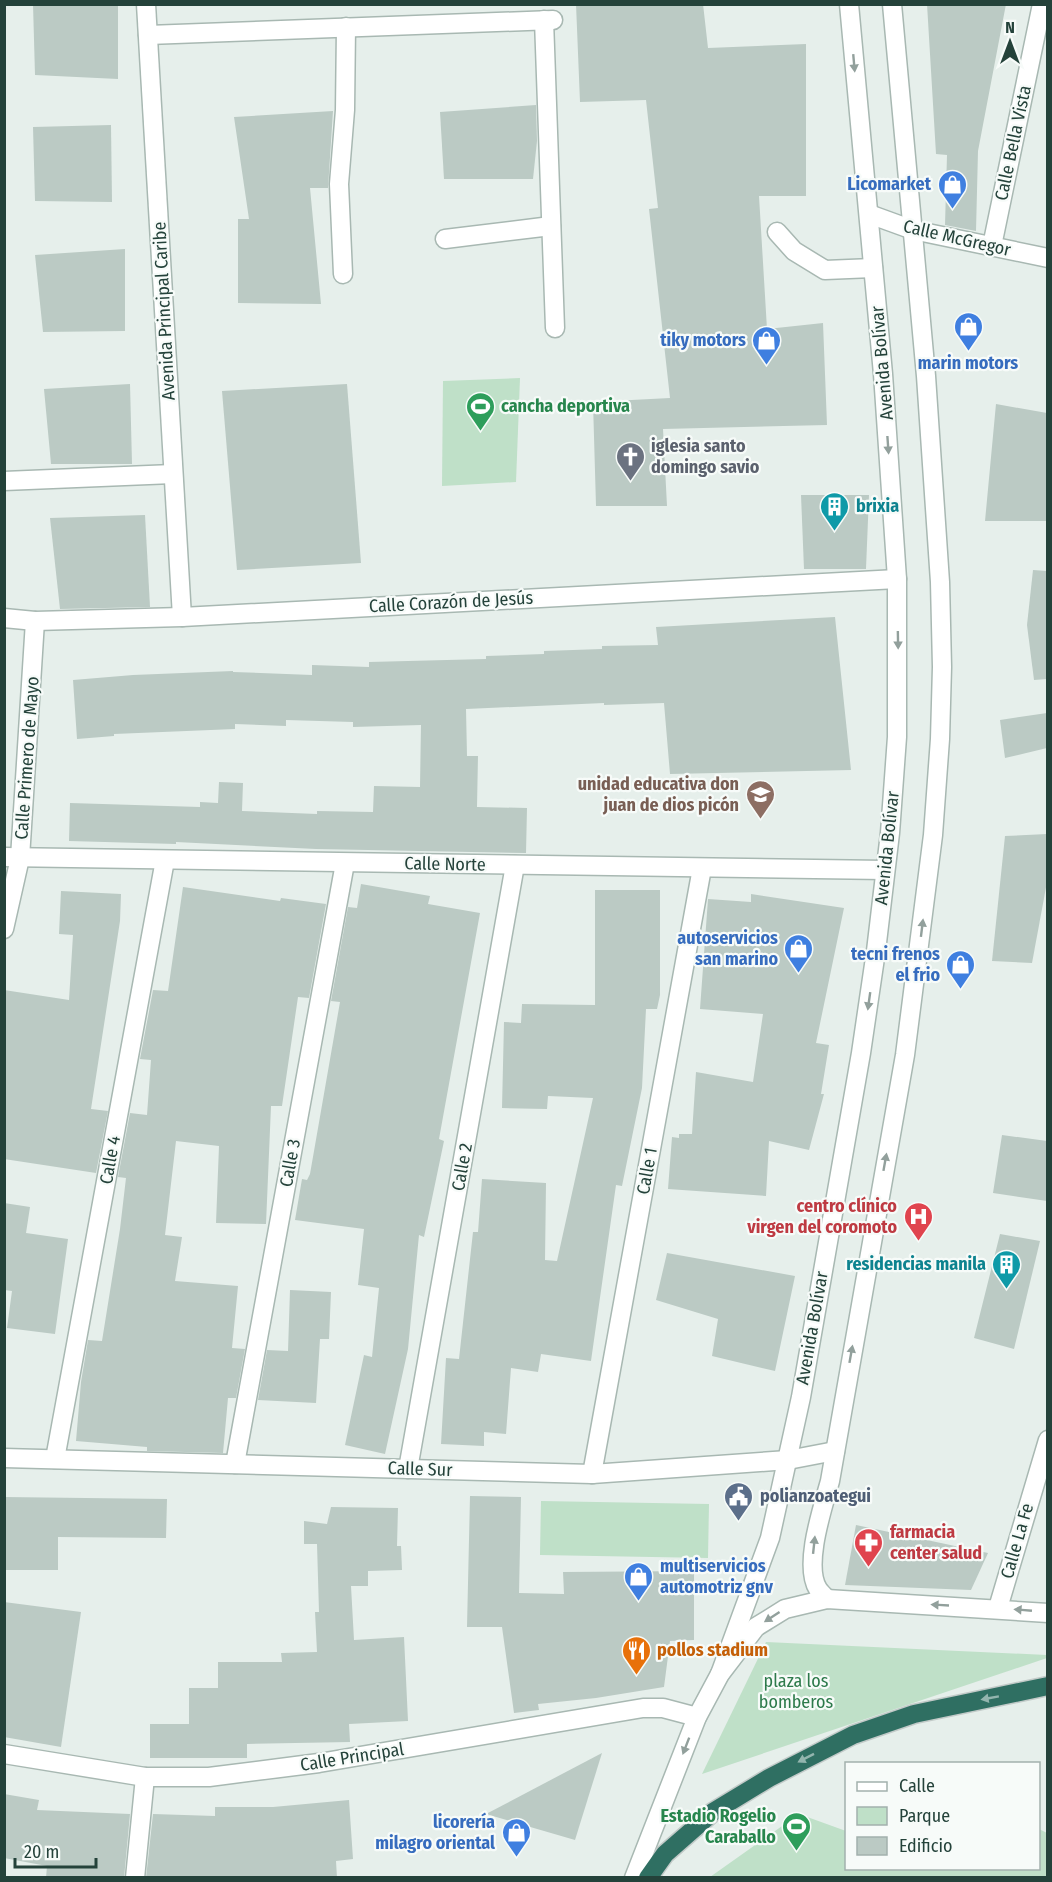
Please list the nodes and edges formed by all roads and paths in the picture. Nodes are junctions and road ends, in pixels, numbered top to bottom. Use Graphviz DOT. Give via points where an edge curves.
graph roads {
  1 [pos="146,4"];
  2 [pos="849,4"];
  3 [pos="892,4"];
  4 [pos="1042,4"];
  5 [pos="346,27"];
  6 [pos="148,35"];
  7 [pos="868,214"];
  8 [pos="552,226"];
  9 [pos="913,230"];
  10 [pos="777,232"];
  11 [pos="445,239"];
  12 [pos="992,246"];
  13 [pos="1047,258"];
  14 [pos="873,268"];
  15 [pos="343,274"];
  16 [pos="555,328"];
  17 [pos="173,474"];
  18 [pos="4,481"];
  19 [pos="897,579"];
  20 [pos="182,616"];
  21 [pos="4,618"];
  22 [pos="35,621"];
  23 [pos="12,858"];
  24 [pos="165,860"];
  25 [pos="345,863"];
  26 [pos="515,865"];
  27 [pos="702,868"];
  28 [pos="885,870"];
  29 [pos="4,929"];
  30 [pos="1047,1440"];
  31 [pos="835,1451"];
  32 [pos="4,1458"];
  33 [pos="56,1459"];
  34 [pos="788,1460"];
  35 [pos="235,1464"];
  36 [pos="408,1469"];
  37 [pos="592,1474"];
  38 [pos="827,1599"];
  39 [pos="998,1608"];
  40 [pos="1047,1612"];
  41 [pos="720,1674"];
  42 [pos="1047,1686"];
  43 [pos="697,1717"];
  44 [pos="4,1754"];
  45 [pos="145,1777"];
  46 [pos="135,1878"];
  47 [pos="634,1878"];
  48 [pos="648,1878"];
  1 -- 6 [label="street, Avenida Principal Caribe"];
  2 -- 7 [label="street, Avenida Bolívar, one-way"];
  3 -- 9 [label="street"];
  4 -- 12 [label="street, Calle Bella Vista"];
  5 -- 6 [label="street"];
  5 -- 8 [label="street" via="549,20"];
  5 -- 15 [label="street" via="339,184"];
  6 -- 17 [label="street, Avenida Principal Caribe"];
  7 -- 9 [label="street, Calle McGregor"];
  7 -- 14 [label="street, Avenida Bolívar"];
  8 -- 11 [label="street"];
  8 -- 16 [label="street"];
  9 -- 12 [label="street, Calle McGregor"];
  31 -- 9 [label="street, one-way" via="904,1055 933,835 940,739 940,582"];
  10 -- 14 [label="street" via="794,251 825,270"];
  12 -- 13 [label="street, Calle McGregor"];
  14 -- 19 [label="street, Avenida Bolívar, one-way"];
  17 -- 18 [label="street"];
  17 -- 20 [label="street, Avenida Principal Caribe"];
  19 -- 20 [label="street, Calle Corazón de Jesús"];
  19 -- 28 [label="street, Avenida Bolívar, one-way" via="897,737"];
  20 -- 22 [label="street, Calle Corazón de Jesús"];
  21 -- 22 [label="street, Calle Corazón de Jesús"];
  22 -- 23 [label="street, Calle Primero de Mayo"];
  23 -- 24 [label="street, Calle Norte"];
  23 -- 29 [label="street, Calle Primero de Mayo"];
  24 -- 25 [label="street, Calle Norte"];
  24 -- 33 [label="street, Calle 4"];
  25 -- 26 [label="street, Calle Norte"];
  25 -- 35 [label="street, Calle 3"];
  26 -- 27 [label="street, Calle Norte"];
  26 -- 36 [label="street, Calle 2"];
  27 -- 28 [label="street, Calle Norte"];
  27 -- 37 [label="street, Calle 1"];
  28 -- 34 [label="street, Avenida Bolívar, one-way" via="861,1053"];
  30 -- 39 [label="street, Calle La Fe"];
  31 -- 34 [label="street, Calle Sur"];
  38 -- 31 [label="street, one-way" via="817,1587 813,1570 814,1540"];
  32 -- 33 [label="street, Calle Sur"];
  33 -- 35 [label="street, Calle Sur"];
  34 -- 37 [label="street, Calle Sur"];
  34 -- 41 [label="street, Avenida Bolívar" via="770,1538"];
  35 -- 36 [label="street, Calle Sur"];
  36 -- 37 [label="street, Calle Sur"];
  39 -- 38 [label="street, one-way"];
  38 -- 41 [label="street, one-way" via="785,1609 756,1627"];
  40 -- 39 [label="street, one-way"];
  41 -- 43 [label="street"];
  42 -- 48 [label="highway, one-way" via="914,1714 853,1735 713,1812 665,1854"];
  43 -- 45 [label="street, Calle Principal" via="663,1708 643,1708 319,1763 209,1777"];
  43 -- 47 [label="street, one-way"];
  44 -- 45 [label="street, Calle Principal"];
  45 -- 46 [label="street"];
}
